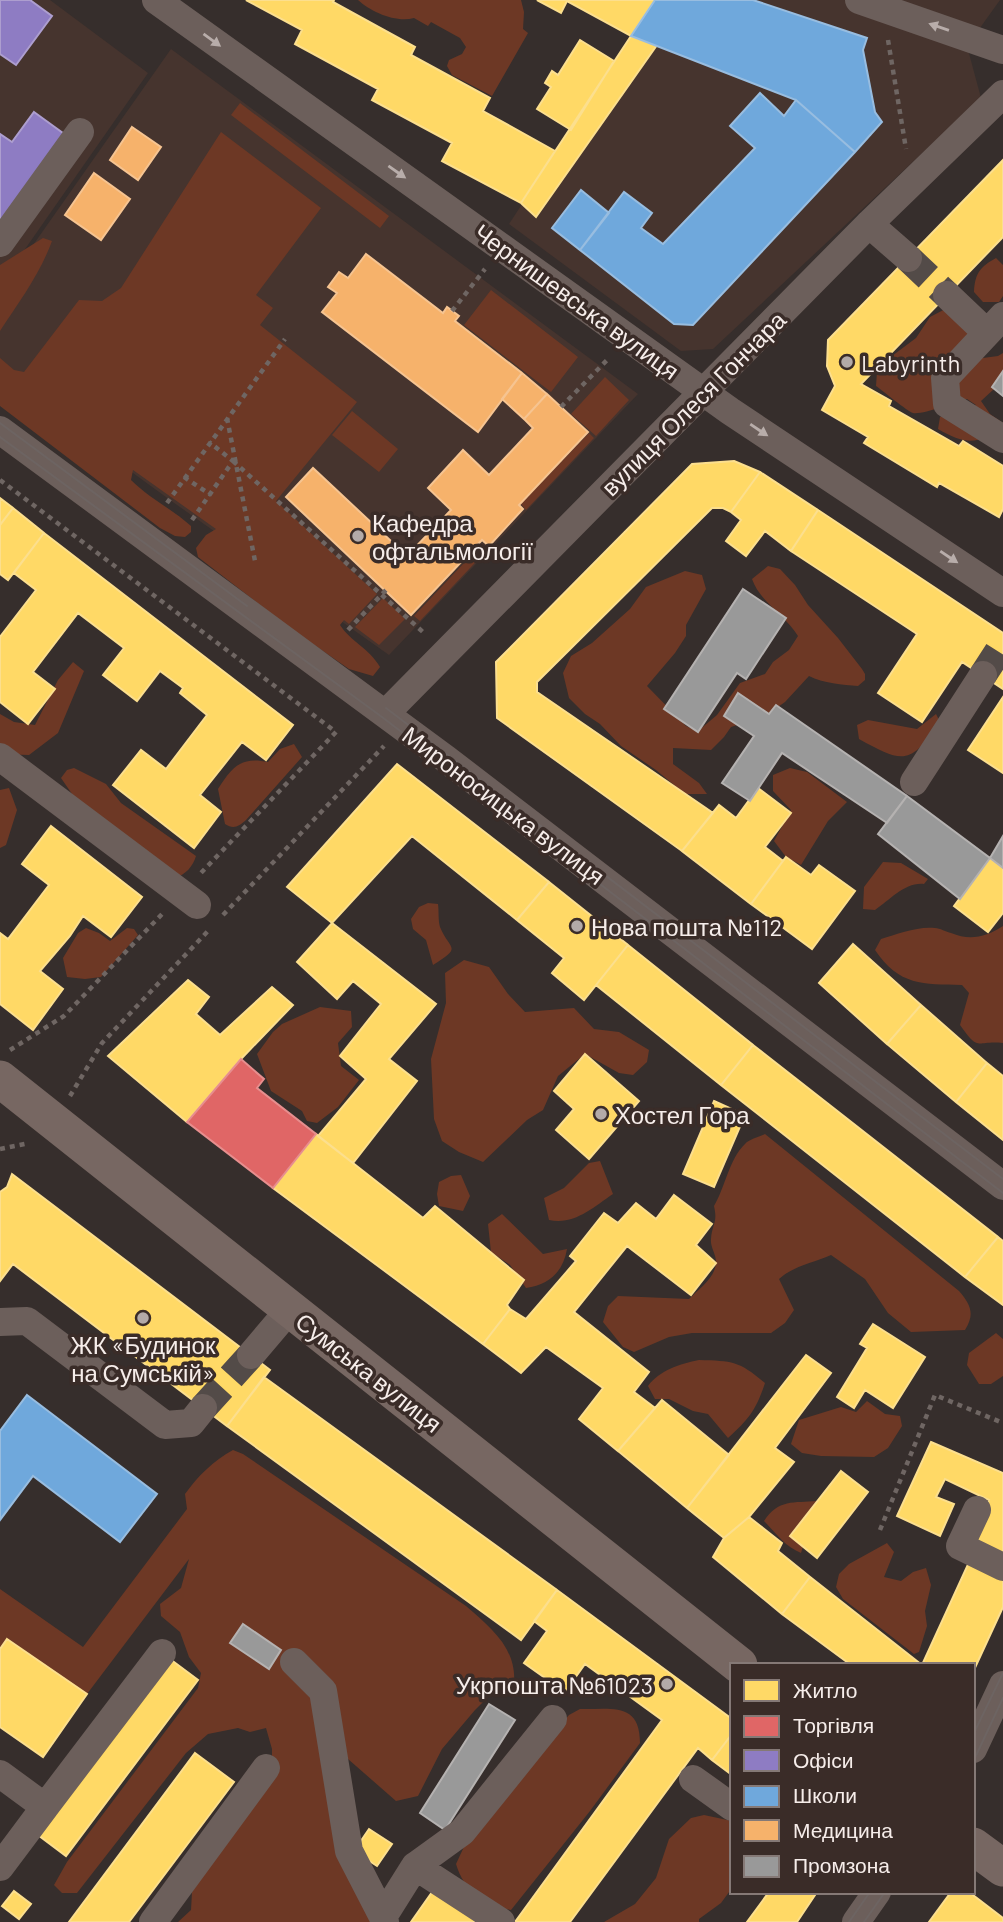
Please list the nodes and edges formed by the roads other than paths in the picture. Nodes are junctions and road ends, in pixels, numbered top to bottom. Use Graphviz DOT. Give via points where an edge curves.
graph roads {
  1 [pos="156,0"];
  2 [pos="859,0"];
  3 [pos="1003,50"];
  4 [pos="1003,94"];
  5 [pos="80,132"];
  6 [pos="869,224"];
  7 [pos="0,243"];
  8 [pos="908,258"];
  9 [pos="947,295"];
  10 [pos="995,324"];
  11 [pos="703,391"];
  12 [pos="0,430"];
  13 [pos="1003,439"];
  14 [pos="1003,593"];
  15 [pos="983,675"];
  16 [pos="385,714"];
  17 [pos="0,757"];
  18 [pos="914,782"];
  19 [pos="197,905"];
  20 [pos="5,1093"];
  21 [pos="1003,1186"];
  22 [pos="290,1309"];
  23 [pos="0,1322"];
  24 [pos="251,1355"];
  25 [pos="203,1408"];
  26 [pos="977,1510"];
  27 [pos="1003,1567"];
  28 [pos="162,1653"];
  29 [pos="294,1662"];
  30 [pos="736,1663"];
  31 [pos="1003,1685"];
  32 [pos="553,1719"];
  33 [pos="975,1745"];
  34 [pos="266,1768"];
  35 [pos="0,1773"];
  36 [pos="693,1779"];
  37 [pos="730,1806"];
  38 [pos="45,1807"];
  39 [pos="975,1847"];
  40 [pos="415,1866"];
  41 [pos="0,1867"];
  42 [pos="1003,1868"];
  43 [pos="876,1894"];
  44 [pos="384,1919"];
  45 [pos="153,1922"];
  46 [pos="501,1922"];
  47 [pos="856,1922"];
  1 -- 11 [label="street, Чернишевська вулиця, one-way"];
  3 -- 2 [label="street, one-way"];
  4 -- 6 [label="street, вулиця Олеся Гончара"];
  5 -- 7 [label="street"];
  6 -- 8 [label="street"];
  6 -- 11 [label="street, вулиця Олеся Гончара"];
  9 -- 10 [label="street"];
  10 -- 13 [label="street" via="945,378 947,404"];
  11 -- 14 [label="street, Чернишевська вулиця, one-way"];
  11 -- 16 [label="street, вулиця Олеся Гончара"];
  12 -- 16 [label="street, Мироносицька вулиця"];
  15 -- 18 [label="street"];
  16 -- 21 [label="street, Мироносицька вулиця"];
  17 -- 19 [label="street"];
  20 -- 22 [label="main road, Сумська вулиця"];
  22 -- 24 [label="street"];
  22 -- 30 [label="main road, Сумська вулиця"];
  23 -- 25 [label="street" via="27,1321 164,1425 191,1423"];
  26 -- 27 [label="street" via="960,1546"];
  28 -- 38 [label="street"];
  29 -- 44 [label="street" via="323,1691 349,1851"];
  31 -- 33 [label="street"];
  32 -- 40 [label="street" via="463,1832"];
  34 -- 45 [label="street"];
  35 -- 38 [label="street"];
  36 -- 37 [label="street"];
  38 -- 41 [label="street"];
  39 -- 42 [label="main road"];
  40 -- 44 [label="street"];
  40 -- 46 [label="street"];
  43 -- 47 [label="street"];
}
